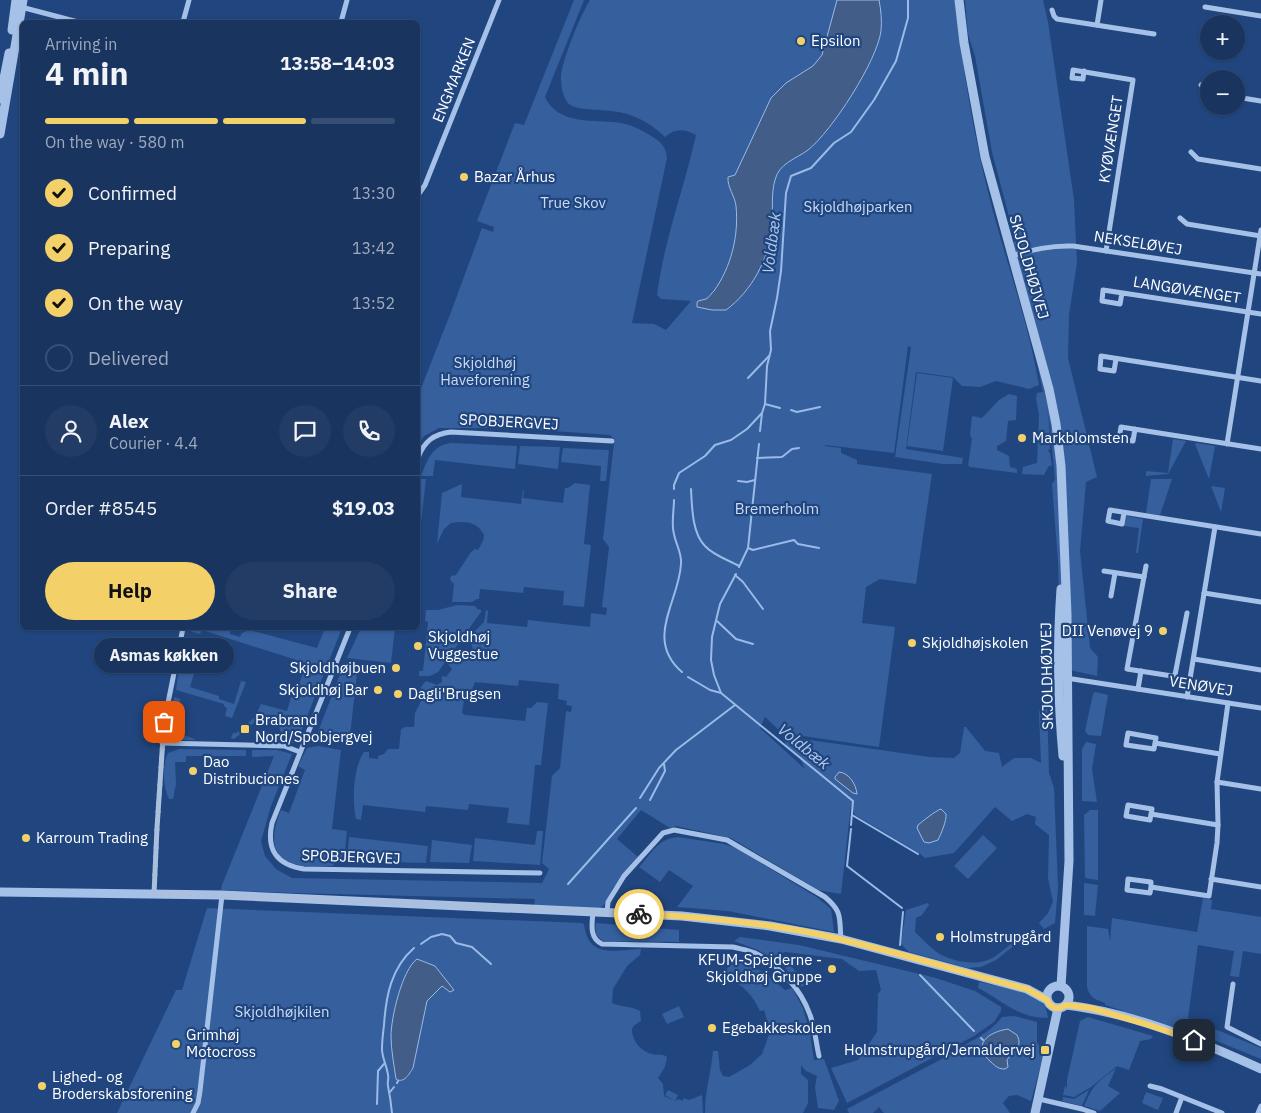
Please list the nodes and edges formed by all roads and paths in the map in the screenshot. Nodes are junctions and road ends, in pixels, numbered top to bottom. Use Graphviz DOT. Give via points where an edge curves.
graph roads {
  1 [pos="189,0"];
  2 [pos="347,0"];
  3 [pos="499,0"];
  4 [pos="959,0"];
  5 [pos="1100,0"];
  6 [pos="19,3"];
  7 [pos="1205,7"];
  8 [pos="1052,10"];
  9 [pos="1261,16"];
  10 [pos="72,20"];
  11 [pos="184,20"];
  12 [pos="342,20"];
  13 [pos="1097,25"];
  14 [pos="1154,34"];
  15 [pos="1084,72"];
  16 [pos="1245,98"];
  17 [pos="0,99"];
  18 [pos="1261,101"];
  19 [pos="0,134"];
  20 [pos="1191,152"];
  21 [pos="1261,169"];
  22 [pos="420,192"];
  23 [pos="1180,218"];
  24 [pos="1261,230"];
  25 [pos="1260,236"];
  26 [pos="1106,251"];
  27 [pos="1011,256"];
  28 [pos="1253,273"];
  29 [pos="1261,274"];
  30 [pos="1122,293"];
  31 [pos="1248,312"];
  32 [pos="1261,314"];
  33 [pos="1116,359"];
  34 [pos="1238,377"];
  35 [pos="1261,381"];
  36 [pos="1135,430"];
  37 [pos="612,441"];
  38 [pos="1227,444"];
  39 [pos="1261,449"];
  40 [pos="420,453"];
  41 [pos="1124,513"];
  42 [pos="1215,527"];
  43 [pos="1261,534"];
  44 [pos="1146,566"];
  45 [pos="1104,571"];
  46 [pos="1115,573"];
  47 [pos="1144,577"];
  48 [pos="1204,593"];
  49 [pos="1111,596"];
  50 [pos="1261,602"];
  51 [pos="1187,613"];
  52 [pos="183,630"];
  53 [pos="349,630"];
  54 [pos="1194,659"];
  55 [pos="1261,670"];
  56 [pos="1141,671"];
  57 [pos="1063,678"];
  58 [pos="1138,689"];
  59 [pos="1188,697"];
  60 [pos="1228,703"];
  61 [pos="1261,708"];
  62 [pos="162,743"];
  63 [pos="1155,743"];
  64 [pos="300,752"];
  65 [pos="1220,754"];
  66 [pos="1218,782"];
  67 [pos="1261,789"];
  68 [pos="1151,814"];
  69 [pos="1218,825"];
  70 [pos="540,874"];
  71 [pos="1211,879"];
  72 [pos="1150,887"];
  73 [pos="1261,887"];
  74 [pos="0,892"];
  75 [pos="154,894"];
  76 [pos="222,895"];
  77 [pos="593,912"];
  78 [pos="606,912"];
  79 [pos="841,939"];
  80 [pos="1233,984"];
  81 [pos="1060,986"];
  82 [pos="1027,989"];
  83 [pos="1050,989"];
  84 [pos="1047,1000"];
  85 [pos="1065,1003"];
  86 [pos="1261,1044"];
  87 [pos="819,1056"];
  88 [pos="1261,1068"];
  89 [pos="1150,1086"];
  90 [pos="1182,1097"];
  91 [pos="1039,1099"];
  92 [pos="1261,1106"];
  93 [pos="193,1113"];
  94 [pos="1036,1113"];
  95 [pos="1094,1113"];
  96 [pos="1176,1113"];
  97 [pos="1222,1113"];
  98 [pos="1258,1113"];
  1 -- 11 [label="street"];
  2 -- 12 [label="street"];
  3 -- 22 [label="street, ENGMARKEN"];
  4 -- 27 [label="street, SKJOLDHØJVEJ" via="985,157"];
  5 -- 13 [label="street"];
  6 -- 10 [label="street"];
  6 -- 17 [label="street"];
  6 -- 19 [label="street"];
  7 -- 9 [label="street"];
  8 -- 13 [label="street" via="1058,20"];
  13 -- 14 [label="street"];
  15 -- 26 [label="street, KYØVÆNGET" via="1133,80"];
  16 -- 18 [label="street"];
  20 -- 21 [label="street" via="1198,159"];
  23 -- 25 [label="street" via="1188,224"];
  24 -- 25 [label="street, LANGØVÆNGET"];
  25 -- 28 [label="street, LANGØVÆNGET"];
  26 -- 27 [label="street, NEKSELØVEJ" via="1062,245"];
  26 -- 28 [label="street, NEKSELØVEJ"];
  27 -- 57 [label="street, SKJOLDHØJVEJ" via="1039,349 1056,424 1064,542"];
  28 -- 29 [label="street, NEKSELØVEJ"];
  28 -- 31 [label="street, LANGØVÆNGET"];
  30 -- 31 [label="street, LANGØVÆNGET"];
  31 -- 32 [label="street, LANGØVÆNGET"];
  31 -- 34 [label="street, LANGØVÆNGET"];
  33 -- 34 [label="street"];
  34 -- 35 [label="street"];
  34 -- 38 [label="street, LANGØVÆNGET"];
  36 -- 38 [label="street"];
  37 -- 40 [label="street, SPOBJERGVEJ" via="451,432 433,436"];
  38 -- 39 [label="street"];
  41 -- 42 [label="street"];
  42 -- 43 [label="street"];
  42 -- 48 [label="street"];
  44 -- 47 [label="street"];
  45 -- 46 [label="street"];
  46 -- 47 [label="street"];
  46 -- 49 [label="street"];
  47 -- 56 [label="street" via="1127,669"];
  48 -- 50 [label="street"];
  48 -- 54 [label="street"];
  51 -- 56 [label="street, VENØVEJ" via="1177,673 1172,676"];
  52 -- 62 [label="street"];
  53 -- 64 [label="street, SPOBJERGVEJ"];
  54 -- 55 [label="street"];
  54 -- 59 [label="street"];
  56 -- 58 [label="street"];
  57 -- 58 [label="street, VENØVEJ"];
  57 -- 81 [label="street, SKJOLDHØJVEJ" via="1068,888"];
  58 -- 59 [label="street, VENØVEJ"];
  59 -- 60 [label="street, VENØVEJ"];
  60 -- 61 [label="street, VENØVEJ"];
  60 -- 65 [label="street"];
  62 -- 64 [label="street" via="284,746"];
  62 -- 75 [label="street"];
  63 -- 63 [label="street" via="1156,738 1128,733 1126,745 1154,749"];
  63 -- 65 [label="street"];
  64 -- 70 [label="street, SPOBJERGVEJ" via="270,832 270,844 284,863 292,867 344,871"];
  65 -- 66 [label="street"];
  66 -- 67 [label="street"];
  66 -- 69 [label="street"];
  68 -- 68 [label="street" via="1152,809 1128,805 1126,816 1150,820"];
  68 -- 69 [label="street"];
  69 -- 71 [label="street"];
  71 -- 72 [label="street" via="1208,896"];
  71 -- 73 [label="street"];
  72 -- 72 [label="street" via="1151,882 1128,879 1127,890 1150,893"];
  74 -- 75 [label="street"];
  75 -- 76 [label="street"];
  76 -- 77 [label="street"];
  76 -- 93 [label="street" via="200,1091"];
  77 -- 78 [label="street"];
  77 -- 87 [label="street" via="593,934 602,944 726,946 753,952 767,960 792,982 800,995 810,1015"];
  78 -- 79 [label="street" via="739,921"];
  78 -- 79 [label="street" via="608,902 624,876 663,833 674,830 728,840 825,897 835,905 840,915"];
  79 -- 82 [label="street"];
  80 -- 86 [label="street" via="1227,1027"];
  81 -- 83 [label="street"];
  81 -- 85 [label="street" via="1068,990"];
  82 -- 83 [label="street"];
  82 -- 84 [label="street"];
  83 -- 84 [label="street"];
  84 -- 85 [label="street" via="1050,1005"];
  85 -- 88 [label="street" via="1168,1031"];
  85 -- 91 [label="street"];
  89 -- 90 [label="street"];
  90 -- 96 [label="street"];
  90 -- 97 [label="street"];
  91 -- 94 [label="street"];
  91 -- 95 [label="street"];
  92 -- 98 [label="street"];
}
